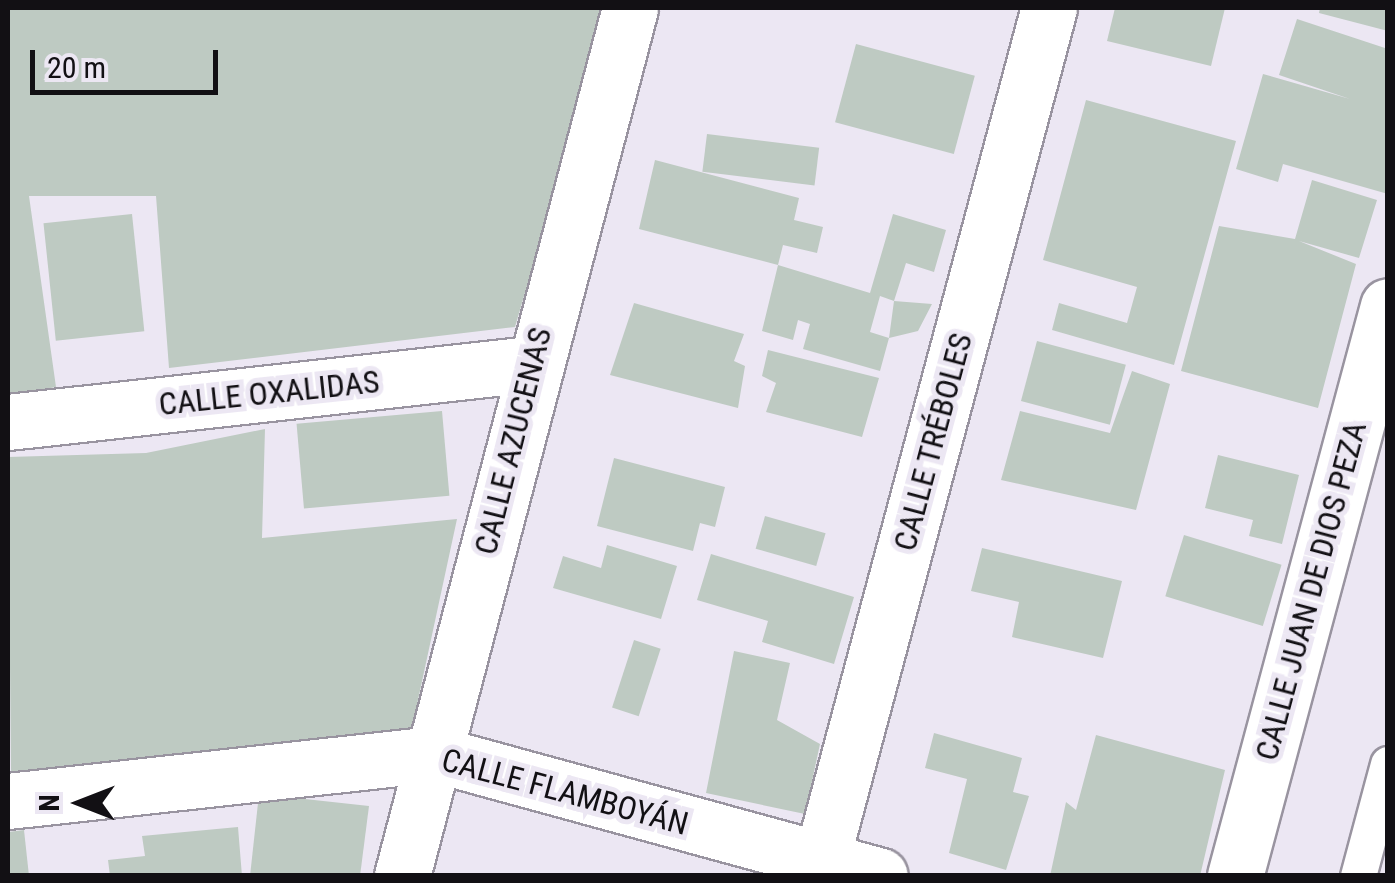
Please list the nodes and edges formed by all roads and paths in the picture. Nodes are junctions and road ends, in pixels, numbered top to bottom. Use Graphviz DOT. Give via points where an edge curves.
graph roads {
  1 [pos="630,8"];
  2 [pos="1049,8"];
  3 [pos="1388,306"];
  4 [pos="532,364"];
  5 [pos="8,422"];
  6 [pos="435,754"];
  7 [pos="1388,764"];
  8 [pos="8,802"];
  9 [pos="819,869"];
  10 [pos="402,876"];
  11 [pos="880,876"];
  12 [pos="1234,876"];
  13 [pos="1358,876"];
  1 -- 4 [label="street, CALLE AZUCENAS"];
  2 -- 9 [label="street, CALLE TRÉBOLES"];
  3 -- 12 [label="street, CALLE JUAN DE DIOS PEZA"];
  4 -- 5 [label="street, CALLE OXALIDAS"];
  4 -- 6 [label="street, CALLE AZUCENAS"];
  6 -- 8 [label="street, CALLE FLAMBOYÁN"];
  6 -- 9 [label="street, CALLE FLAMBOYÁN"];
  6 -- 10 [label="street, CALLE AZUCENAS"];
  7 -- 13 [label="lane"];
  9 -- 11 [label="street, CALLE FLAMBOYÁN"];
}
